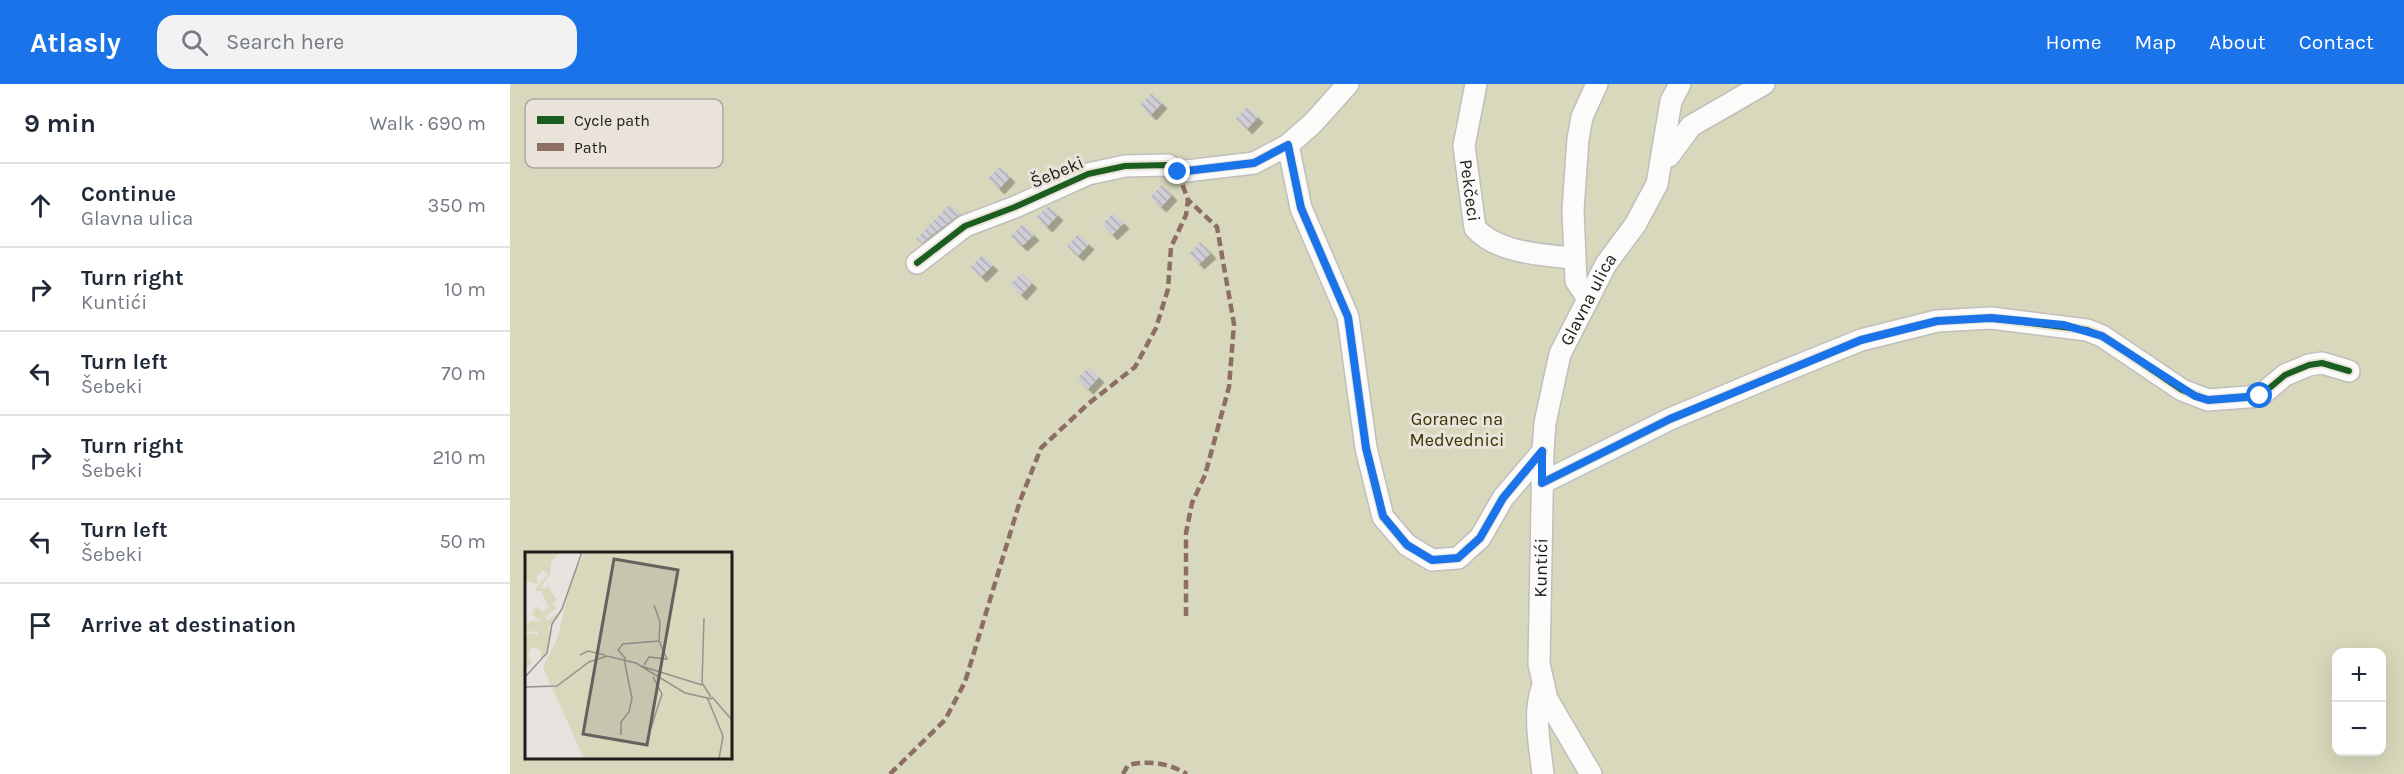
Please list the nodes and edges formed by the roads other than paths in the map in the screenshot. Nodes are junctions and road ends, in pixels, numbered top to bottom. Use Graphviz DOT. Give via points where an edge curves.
graph roads {
  1 [pos="1348,84"];
  2 [pos="1476,84"];
  3 [pos="1597,84"];
  4 [pos="1680,84"];
  5 [pos="1764,84"];
  6 [pos="1288,145"];
  7 [pos="1662,157"];
  8 [pos="1574,258"];
  9 [pos="917,263"];
  10 [pos="1588,299"];
  11 [pos="2349,371"];
  12 [pos="1542,451"];
  13 [pos="1542,483"];
  14 [pos="1543,684"];
  15 [pos="1543,774"];
  16 [pos="1591,774"];
  1 -- 6 [label="street"];
  2 -- 8 [label="street, Pekčeci" via="1464,146 1475,228 1492,242 1527,252"];
  3 -- 8 [label="street" via="1582,117 1578,139"];
  4 -- 7 [label="street, Glavna ulica" via="1671,101"];
  5 -- 7 [label="street" via="1691,126 1669,156"];
  6 -- 9 [label="street, Šebeki" via="1254,163 1178,172 1168,165 1125,166 1088,174 965,226"];
  6 -- 12 [label="street" via="1301,208 1348,317 1366,448 1383,516 1407,545 1432,560 1458,558 1480,538 1503,498"];
  7 -- 10 [label="street, Glavna ulica" via="1657,184"];
  8 -- 10 [label="street" via="1576,281"];
  10 -- 12 [label="street, Glavna ulica" via="1560,354"];
  11 -- 13 [label="street" via="2322,363 2309,364 2285,375 2260,396 2208,400 2182,390 2087,330 1991,318 1937,321 1861,340 1777,374 1670,419"];
  12 -- 13 [label="street, Kuntići"];
  13 -- 14 [label="street, Kuntići" via="1539,664"];
  14 -- 15 [label="street, Kuntići" via="1538,698"];
  14 -- 16 [label="street, Kuntići" via="1547,699"];
}
